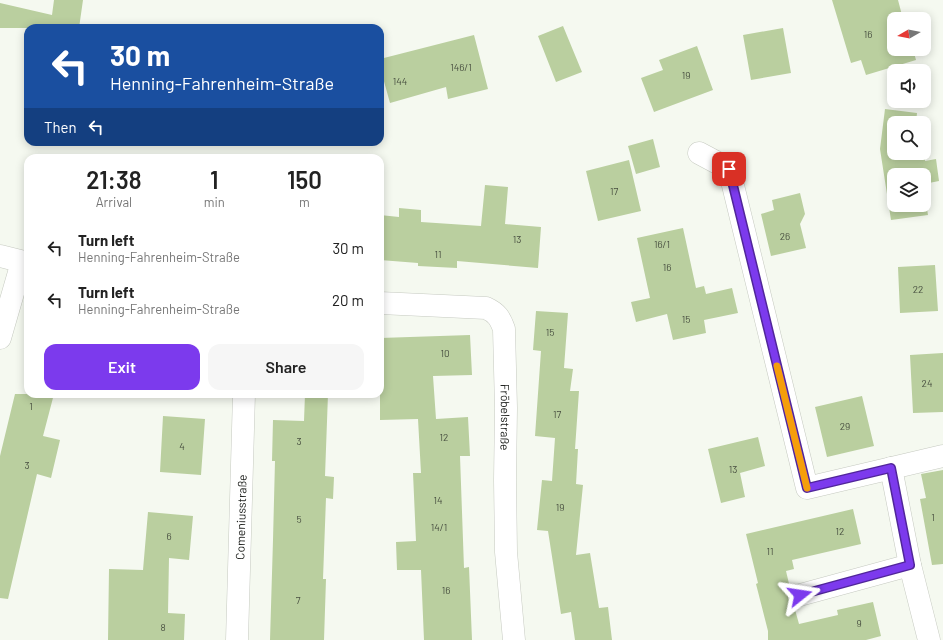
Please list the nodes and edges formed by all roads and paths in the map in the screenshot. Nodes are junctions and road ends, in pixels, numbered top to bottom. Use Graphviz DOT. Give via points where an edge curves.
graph roads {
  1 [pos="699,153"];
  2 [pos="0,256"];
  3 [pos="24,262"];
  4 [pos="24,265"];
  5 [pos="384,303"];
  6 [pos="0,338"];
  7 [pos="244,398"];
  8 [pos="943,456"];
  9 [pos="891,468"];
  10 [pos="910,565"];
  11 [pos="800,595"];
  12 [pos="237,640"];
  13 [pos="514,640"];
  14 [pos="929,640"];
  1 -- 9 [label="street" via="729,169 807,488"];
  2 -- 3 [label="street"];
  4 -- 6 [label="street"];
  5 -- 13 [label="street, Fröbelstraße" via="486,308 500,318 504,329 506,552"];
  7 -- 12 [label="street, Comeniusstraße"];
  8 -- 9 [label="street"];
  9 -- 10 [label="street"];
  10 -- 11 [label="street"];
  10 -- 14 [label="street"];
}
